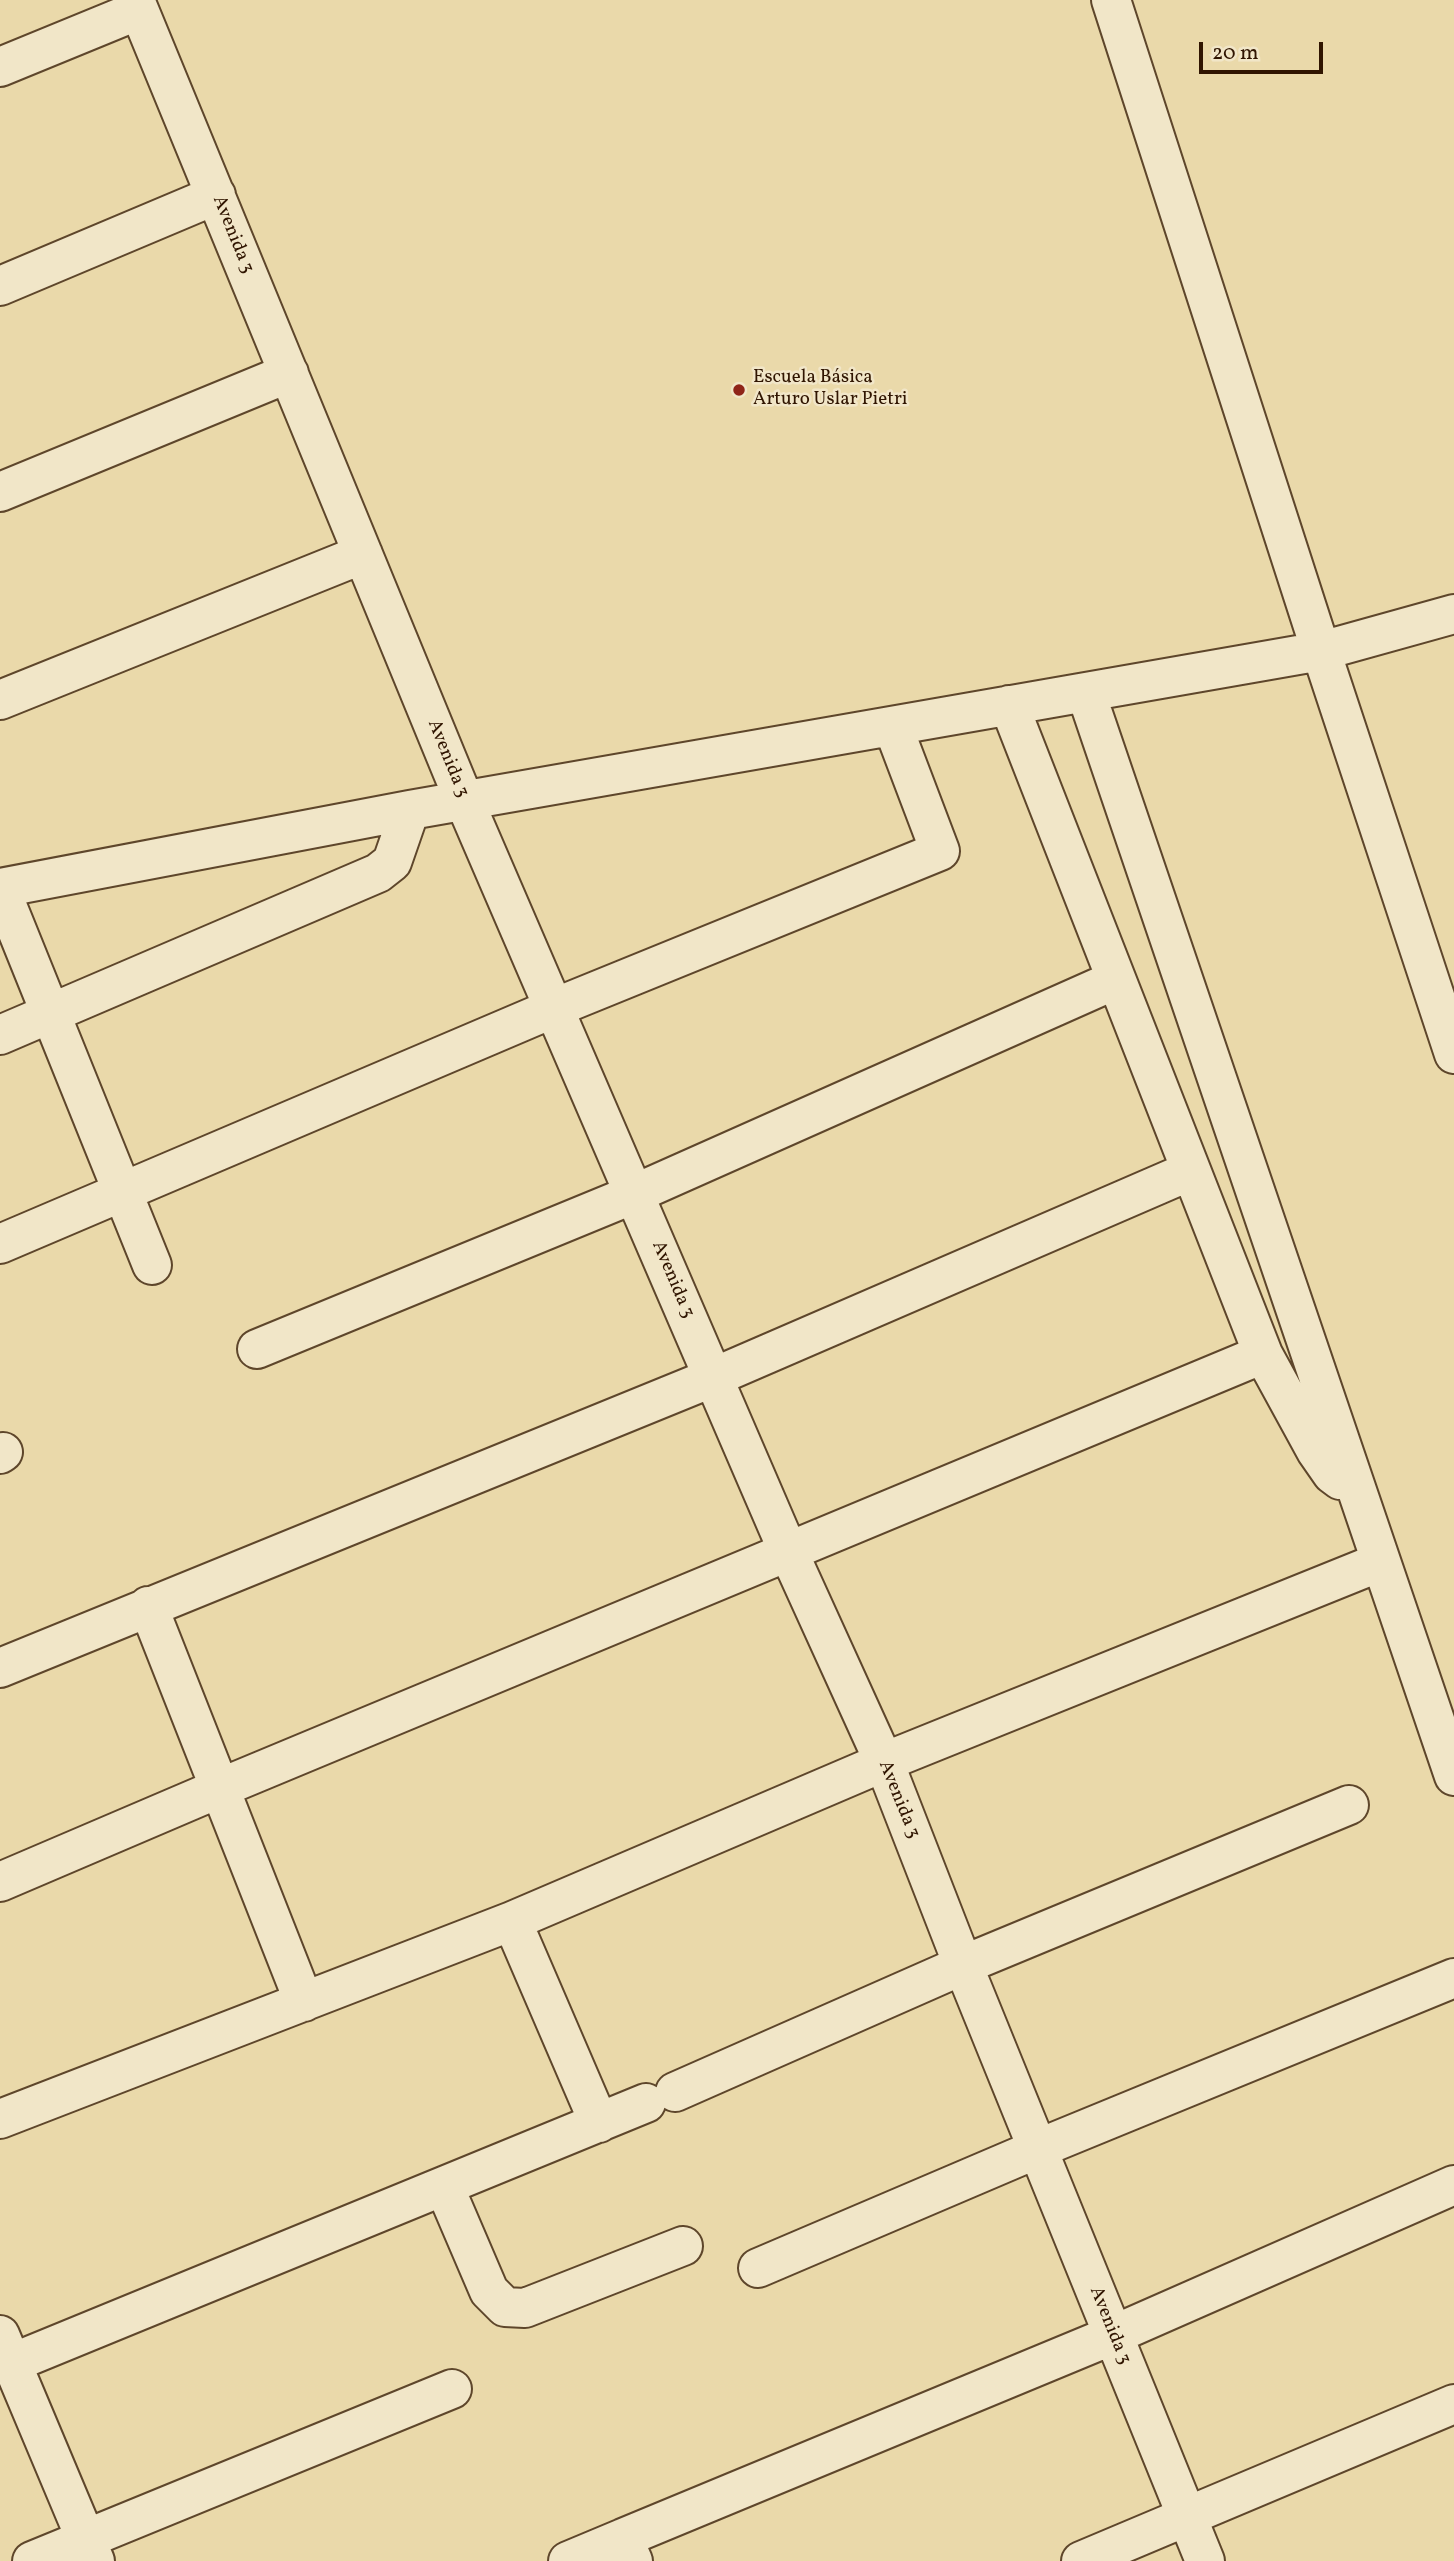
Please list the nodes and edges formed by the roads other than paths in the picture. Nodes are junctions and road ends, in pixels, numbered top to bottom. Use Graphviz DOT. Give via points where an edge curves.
graph roads {
  1 [pos="1111,0"];
  2 [pos="137,5"];
  3 [pos="0,67"];
  4 [pos="216,195"];
  5 [pos="0,286"];
  6 [pos="289,373"];
  7 [pos="0,492"];
  8 [pos="363,554"];
  9 [pos="1454,614"];
  10 [pos="1321,651"];
  11 [pos="1086,693"];
  12 [pos="0,700"];
  13 [pos="1009,705"];
  14 [pos="893,727"];
  15 [pos="464,800"];
  16 [pos="410,810"];
  17 [pos="1115,980"];
  18 [pos="554,1008"];
  19 [pos="51,1015"];
  20 [pos="0,1035"];
  21 [pos="1454,1054"];
  22 [pos="1190,1171"];
  23 [pos="123,1194"];
  24 [pos="634,1194"];
  25 [pos="0,1244"];
  26 [pos="152,1265"];
  27 [pos="257,1349"];
  28 [pos="1263,1354"];
  29 [pos="714,1377"];
  30 [pos="1356,1492"];
  31 [pos="788,1551"];
  32 [pos="1380,1562"];
  33 [pos="148,1606"];
  34 [pos="0,1668"];
  35 [pos="884,1762"];
  36 [pos="1454,1776"];
  37 [pos="220,1788"];
  38 [pos="1349,1805"];
  39 [pos="0,1882"];
  40 [pos="512,1921"];
  41 [pos="963,1965"];
  42 [pos="1454,1978"];
  43 [pos="304,2002"];
  44 [pos="0,2119"];
  45 [pos="599,2123"];
  46 [pos="1037,2149"];
  47 [pos="1454,2185"];
  48 [pos="444,2186"];
  49 [pos="683,2246"];
  50 [pos="758,2268"];
  51 [pos="1113,2335"];
  52 [pos="6,2349"];
  53 [pos="452,2389"];
  54 [pos="1454,2404"];
  55 [pos="1187,2518"];
  56 [pos="628,2549"];
  57 [pos="90,2550"];
  58 [pos="32,2561"];
  59 [pos="568,2561"];
  60 [pos="1081,2561"];
  61 [pos="1205,2561"];
  1 -- 10 [label="street"];
  2 -- 3 [label="street"];
  2 -- 4 [label="street, Avenida 3"];
  4 -- 5 [label="street"];
  4 -- 6 [label="street, Avenida 3"];
  6 -- 7 [label="street"];
  6 -- 8 [label="street, Avenida 3"];
  8 -- 12 [label="street"];
  8 -- 15 [label="street, Avenida 3"];
  9 -- 10 [label="street"];
  10 -- 11 [label="street"];
  10 -- 21 [label="street"];
  11 -- 13 [label="street"];
  11 -- 30 [label="street"];
  13 -- 14 [label="street"];
  13 -- 17 [label="street"];
  14 -- 15 [label="street"];
  14 -- 18 [label="street" via="940,851"];
  15 -- 16 [label="street"];
  15 -- 18 [label="street, Avenida 3"];
  16 -- 19 [label="street" via="392,862 379,873"];
  16 -- 19 [label="street" via="0,888"];
  17 -- 22 [label="street"];
  17 -- 24 [label="street"];
  18 -- 23 [label="street"];
  18 -- 24 [label="street, Avenida 3"];
  19 -- 20 [label="street"];
  19 -- 23 [label="street"];
  22 -- 28 [label="street"];
  22 -- 29 [label="street"];
  23 -- 25 [label="street"];
  23 -- 26 [label="street"];
  24 -- 27 [label="street"];
  24 -- 29 [label="street, Avenida 3"];
  28 -- 30 [label="street" via="1316,1451 1332,1474"];
  28 -- 31 [label="street"];
  29 -- 31 [label="street, Avenida 3"];
  29 -- 33 [label="street"];
  30 -- 32 [label="street"];
  31 -- 35 [label="street, Avenida 3"];
  31 -- 37 [label="street"];
  32 -- 35 [label="street"];
  32 -- 36 [label="street"];
  33 -- 34 [label="street"];
  33 -- 37 [label="street"];
  35 -- 40 [label="street"];
  35 -- 41 [label="street, Avenida 3"];
  37 -- 39 [label="street"];
  37 -- 43 [label="street"];
  38 -- 41 [label="street"];
  40 -- 43 [label="street"];
  40 -- 45 [label="street"];
  41 -- 45 [label="street"];
  41 -- 46 [label="street, Avenida 3"];
  42 -- 46 [label="street"];
  43 -- 44 [label="street"];
  45 -- 48 [label="street"];
  46 -- 50 [label="street"];
  46 -- 51 [label="street, Avenida 3"];
  47 -- 51 [label="street"];
  48 -- 49 [label="street" via="489,2291 505,2307 525,2308"];
  48 -- 52 [label="street"];
  51 -- 55 [label="street, Avenida 3"];
  51 -- 56 [label="street"];
  52 -- 57 [label="street"];
  53 -- 57 [label="street"];
  54 -- 55 [label="street"];
  55 -- 60 [label="street"];
  55 -- 61 [label="street, Avenida 3"];
  56 -- 59 [label="street"];
  57 -- 58 [label="street"];
}
